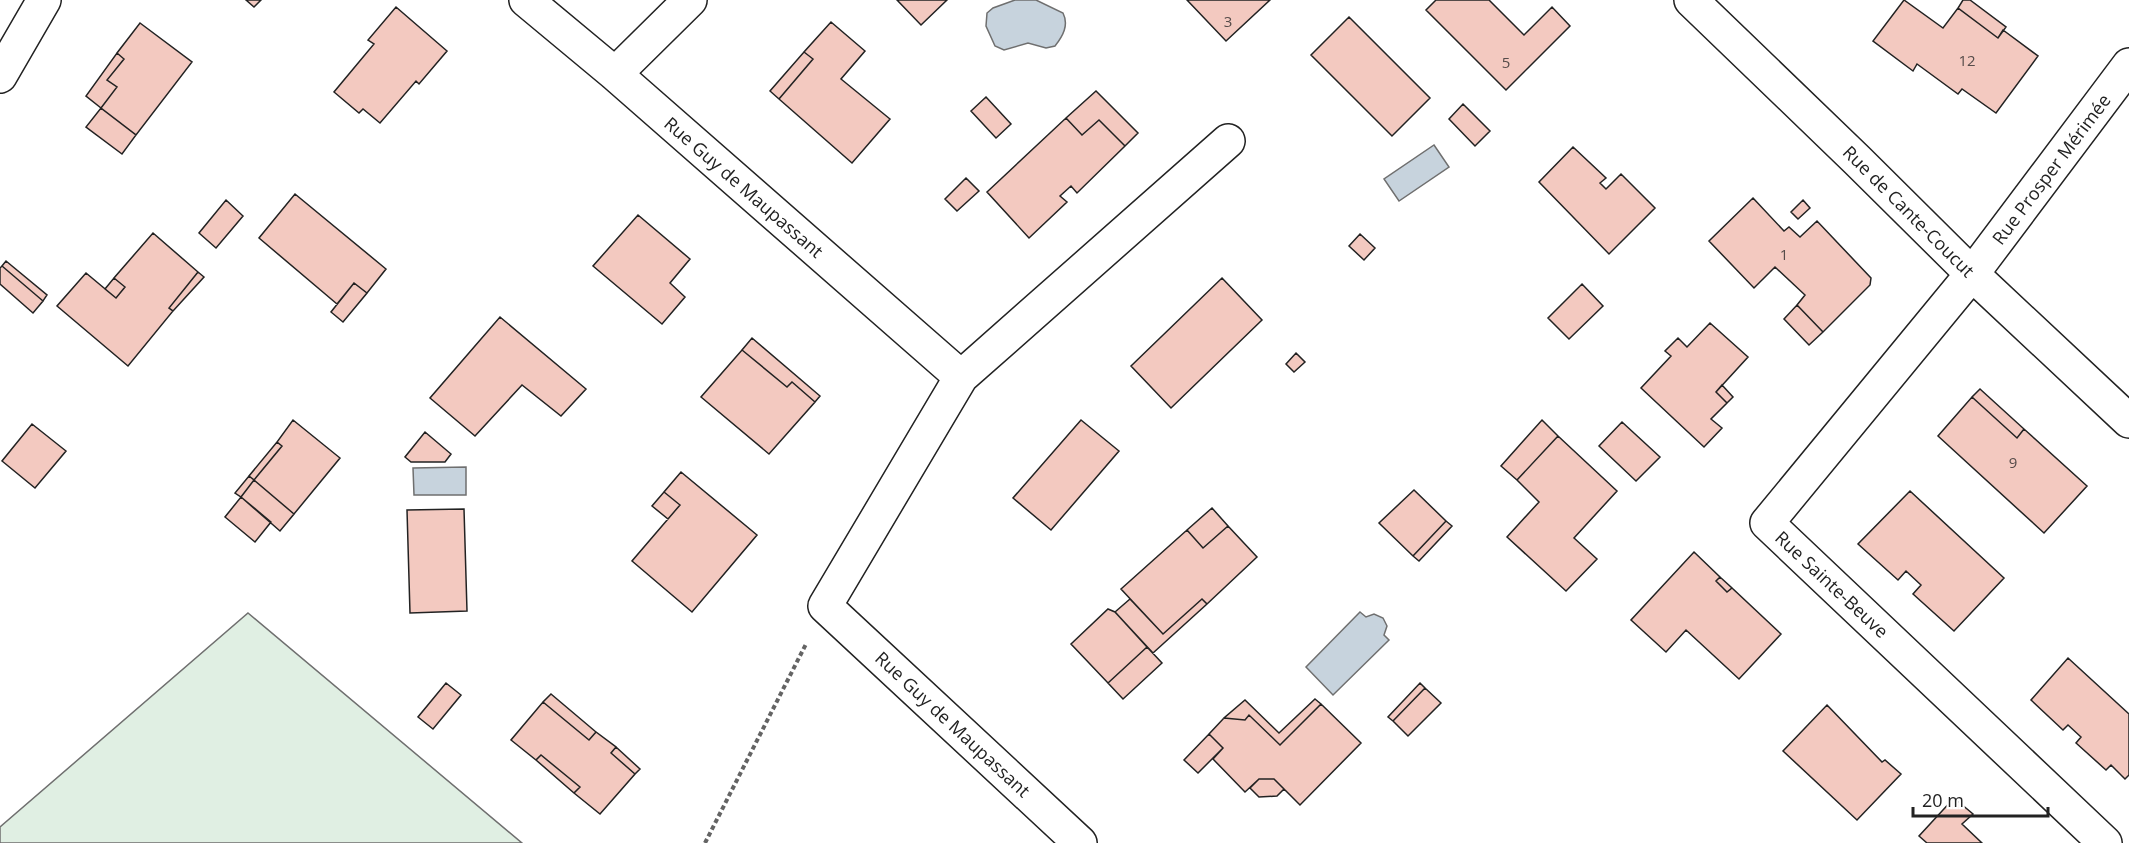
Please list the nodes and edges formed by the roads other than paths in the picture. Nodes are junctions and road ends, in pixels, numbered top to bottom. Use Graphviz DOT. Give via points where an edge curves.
graph roads {
  1 [pos="44,0"];
  2 [pos="526,0"];
  3 [pos="690,0"];
  4 [pos="1691,0"];
  5 [pos="2129,65"];
  6 [pos="615,74"];
  7 [pos="0,76"];
  8 [pos="1228,141"];
  9 [pos="1972,274"];
  10 [pos="961,376"];
  11 [pos="2129,421"];
  12 [pos="1080,843"];
  13 [pos="2105,843"];
  1 -- 7 [label="street"];
  2 -- 6 [label="street, Rue Guy de Maupassant"];
  3 -- 6 [label="street"];
  4 -- 9 [label="street, Rue de Cante-Coucut"];
  5 -- 9 [label="street, Rue Prosper Mérimée"];
  6 -- 10 [label="street, Rue Guy de Maupassant"];
  8 -- 10 [label="street"];
  9 -- 11 [label="street, Rue de Cante-Coucut"];
  9 -- 13 [label="street, Rue Sainte-Beuve" via="1767,523"];
  10 -- 12 [label="street, Rue Guy de Maupassant" via="825,606"];
}
